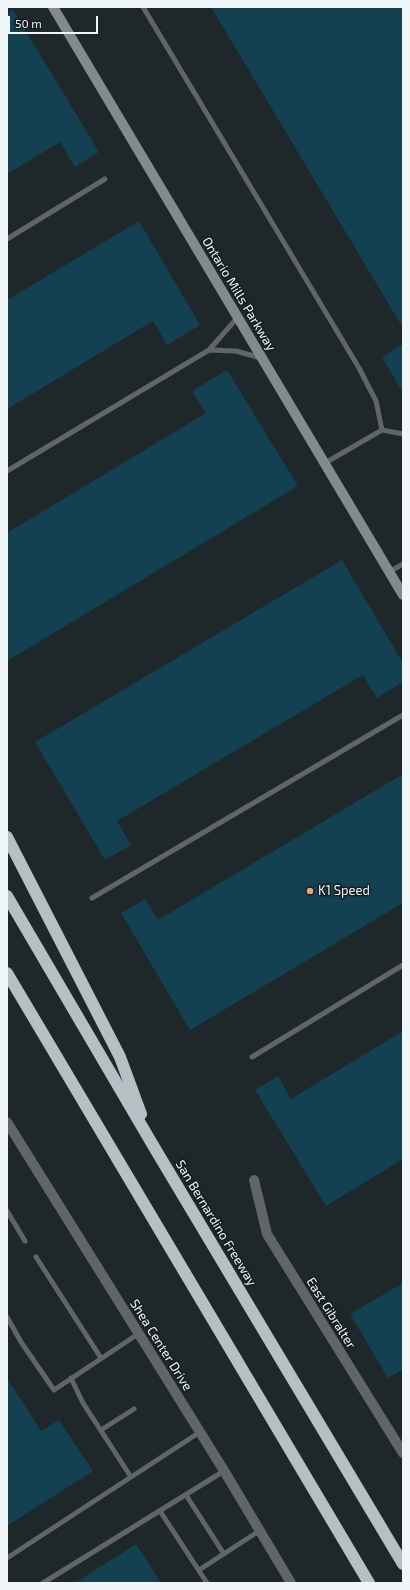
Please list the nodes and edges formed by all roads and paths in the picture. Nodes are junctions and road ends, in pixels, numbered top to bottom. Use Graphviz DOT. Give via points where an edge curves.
graph roads {
  1 [pos="53,7"];
  2 [pos="143,7"];
  3 [pos="105,179"];
  4 [pos="7,239"];
  5 [pos="238,317"];
  6 [pos="209,350"];
  7 [pos="262,358"];
  8 [pos="382,430"];
  9 [pos="403,434"];
  10 [pos="325,463"];
  11 [pos="7,471"];
  12 [pos="403,564"];
  13 [pos="389,572"];
  14 [pos="403,595"];
  15 [pos="403,714"];
  16 [pos="7,837"];
  17 [pos="7,896"];
  18 [pos="92,898"];
  19 [pos="403,966"];
  20 [pos="7,973"];
  21 [pos="252,1057"];
  22 [pos="7,1122"];
  23 [pos="154,1146"];
  24 [pos="254,1180"];
  25 [pos="7,1211"];
  26 [pos="25,1240"];
  27 [pos="36,1257"];
  28 [pos="7,1317"];
  29 [pos="138,1334"];
  30 [pos="101,1358"];
  31 [pos="71,1378"];
  32 [pos="134,1409"];
  33 [pos="101,1430"];
  34 [pos="200,1432"];
  35 [pos="403,1453"];
  36 [pos="224,1471"];
  37 [pos="131,1477"];
  38 [pos="186,1494"];
  39 [pos="160,1511"];
  40 [pos="259,1531"];
  41 [pos="224,1554"];
  42 [pos="7,1558"];
  43 [pos="403,1564"];
  44 [pos="199,1570"];
  45 [pos="43,1583"];
  46 [pos="207,1583"];
  47 [pos="291,1583"];
  48 [pos="369,1583"];
  1 -- 5 [label="main road, Ontario Mills Parkway"];
  2 -- 8 [label="lane" via="359,368 376,401"];
  3 -- 4 [label="lane"];
  5 -- 6 [label="lane"];
  5 -- 7 [label="main road, Ontario Mills Parkway"];
  6 -- 7 [label="lane" via="236,351"];
  6 -- 11 [label="lane"];
  7 -- 10 [label="main road, Ontario Mills Parkway"];
  8 -- 9 [label="lane"];
  8 -- 10 [label="lane"];
  10 -- 13 [label="main road, Ontario Mills Parkway"];
  12 -- 13 [label="lane"];
  13 -- 14 [label="main road, Ontario Mills Parkway"];
  15 -- 18 [label="lane"];
  16 -- 23 [label="highway" via="120,1058"];
  17 -- 23 [label="highway, San Bernardino Freeway"];
  19 -- 21 [label="lane"];
  20 -- 48 [label="highway"];
  22 -- 29 [label="street, Shea Center Drive"];
  23 -- 43 [label="highway, San Bernardino Freeway"];
  24 -- 35 [label="street, East Gibralter" via="267,1234"];
  25 -- 26 [label="lane"];
  27 -- 30 [label="lane"];
  28 -- 31 [label="lane" via="54,1390"];
  29 -- 30 [label="lane"];
  29 -- 34 [label="street, Shea Center Drive"];
  30 -- 31 [label="lane"];
  31 -- 33 [label="lane" via="83,1403"];
  32 -- 33 [label="lane"];
  33 -- 37 [label="lane"];
  34 -- 36 [label="street, Shea Center Drive"];
  34 -- 37 [label="lane"];
  36 -- 38 [label="lane"];
  36 -- 40 [label="street, Shea Center Drive"];
  37 -- 42 [label="lane"];
  38 -- 39 [label="lane"];
  38 -- 41 [label="lane"];
  39 -- 44 [label="lane"];
  39 -- 45 [label="lane"];
  40 -- 41 [label="lane"];
  40 -- 47 [label="street, Shea Center Drive"];
  41 -- 44 [label="lane"];
  44 -- 46 [label="lane"];
}
